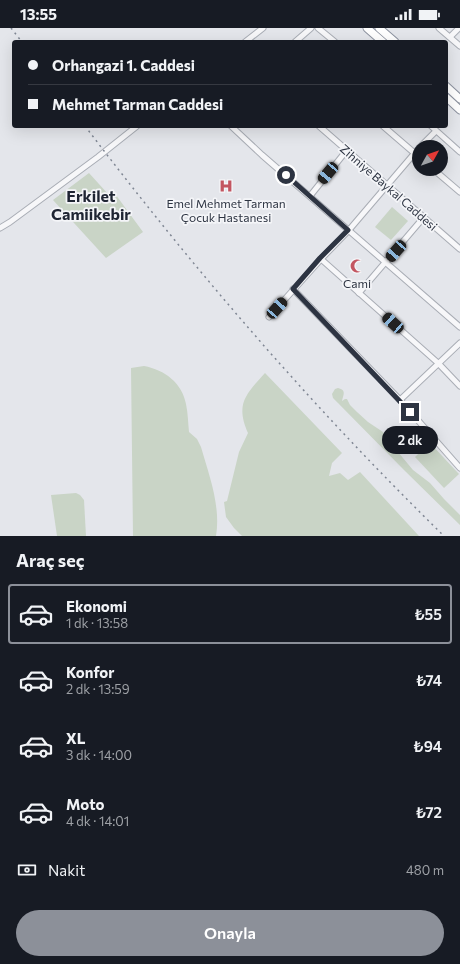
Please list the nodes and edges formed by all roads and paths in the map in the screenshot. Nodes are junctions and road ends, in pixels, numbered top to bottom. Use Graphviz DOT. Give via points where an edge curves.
graph roads {
  1 [pos="263,28"];
  2 [pos="311,28"];
  3 [pos="318,28"];
  4 [pos="367,28"];
  5 [pos="379,28"];
  6 [pos="439,28"];
  7 [pos="459,28"];
  8 [pos="450,37"];
  9 [pos="248,40"];
  10 [pos="297,40"];
  11 [pos="332,40"];
  12 [pos="381,40"];
  13 [pos="393,40"];
  14 [pos="460,46"];
  15 [pos="448,88"];
  16 [pos="448,99"];
  17 [pos="460,99"];
  18 [pos="460,110"];
  19 [pos="134,128"];
  20 [pos="233,128"];
  21 [pos="321,128"];
  22 [pos="385,128"];
  23 [pos="433,128"];
  24 [pos="436,131"];
  25 [pos="428,140"];
  26 [pos="347,150"];
  27 [pos="412,151"];
  28 [pos="460,152"];
  29 [pos="412,160"];
  30 [pos="441,176"];
  31 [pos="388,186"];
  32 [pos="460,192"];
  33 [pos="310,196"];
  34 [pos="424,217"];
  35 [pos="0,228"];
  36 [pos="348,230"];
  37 [pos="460,249"];
  38 [pos="320,258"];
  39 [pos="386,262"];
  40 [pos="293,289"];
  41 [pos="359,293"];
  42 [pos="269,317"];
  43 [pos="460,327"];
  44 [pos="460,343"];
  45 [pos="438,363"];
  46 [pos="460,386"];
  47 [pos="400,400"];
  48 [pos="460,468"];
  1 -- 9 [label="street"];
  2 -- 10 [label="street"];
  3 -- 11 [label="street"];
  4 -- 12 [label="highway"];
  5 -- 13 [label="highway"];
  6 -- 8 [label="street"];
  7 -- 8 [label="street"];
  8 -- 14 [label="street"];
  15 -- 17 [label="highway"];
  16 -- 18 [label="highway"];
  19 -- 35 [label="street" via="17,218"];
  20 -- 33 [label="street"];
  21 -- 26 [label="street, Zihniye Baykal Caddesi"];
  22 -- 27 [label="street"];
  23 -- 24 [label="street"];
  24 -- 25 [label="street"];
  24 -- 28 [label="street"];
  26 -- 31 [label="street, Zihniye Baykal Caddesi"];
  26 -- 33 [label="street"];
  29 -- 31 [label="street"];
  30 -- 32 [label="street"];
  31 -- 34 [label="street, Zihniye Baykal Caddesi"];
  31 -- 36 [label="street"];
  33 -- 36 [label="street"];
  34 -- 37 [label="street, Zihniye Baykal Caddesi"];
  34 -- 39 [label="street"];
  36 -- 38 [label="street"];
  36 -- 39 [label="street"];
  38 -- 40 [label="street"];
  38 -- 41 [label="street"];
  39 -- 41 [label="street"];
  39 -- 43 [label="street"];
  40 -- 42 [label="street"];
  40 -- 47 [label="street"];
  41 -- 45 [label="street"];
  44 -- 45 [label="street"];
  45 -- 46 [label="street"];
  45 -- 47 [label="street"];
  47 -- 48 [label="street"];
}
